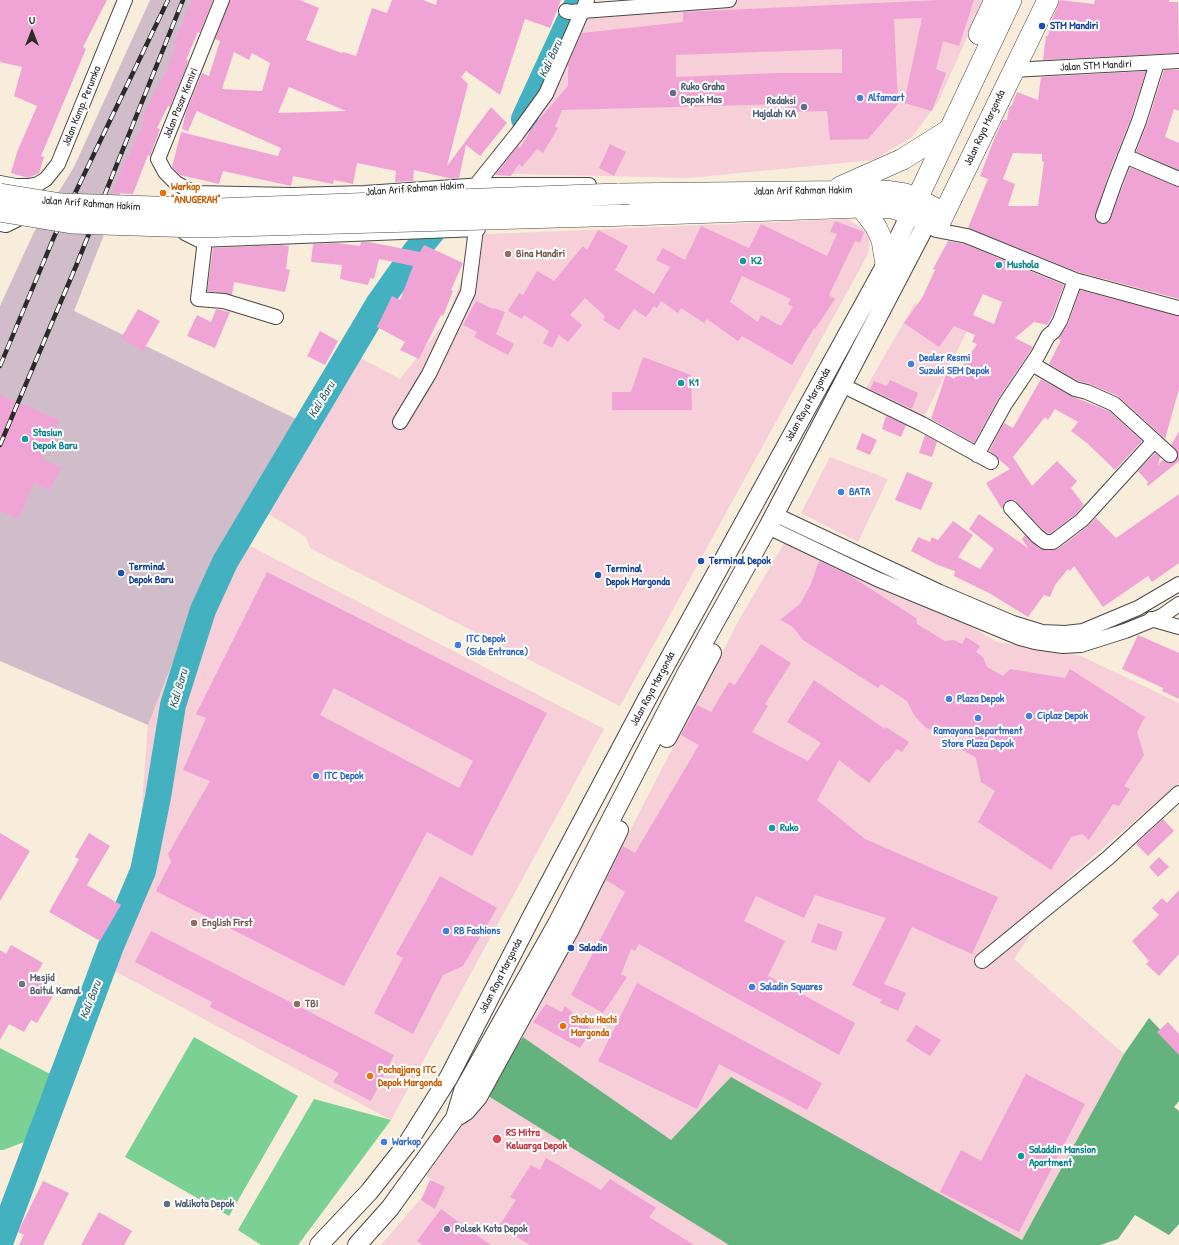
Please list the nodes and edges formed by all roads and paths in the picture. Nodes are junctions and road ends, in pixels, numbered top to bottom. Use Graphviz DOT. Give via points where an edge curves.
graph roads {
  1 [pos="125,0"];
  2 [pos="222,0"];
  3 [pos="729,0"];
  4 [pos="995,0"];
  5 [pos="1011,0"];
  6 [pos="1033,0"];
  7 [pos="1048,0"];
  8 [pos="576,9"];
  9 [pos="1179,61"];
  10 [pos="1157,63"];
  11 [pos="1006,68"];
  12 [pos="952,122"];
  13 [pos="1125,156"];
  14 [pos="1179,179"];
  15 [pos="0,182"];
  16 [pos="476,185"];
  17 [pos="8,190"];
  18 [pos="830,191"];
  19 [pos="194,193"];
  20 [pos="657,193"];
  21 [pos="861,207"];
  22 [pos="0,211"];
  23 [pos="658,214"];
  24 [pos="930,216"];
  25 [pos="1103,216"];
  26 [pos="0,224"];
  27 [pos="476,229"];
  28 [pos="205,240"];
  29 [pos="886,264"];
  30 [pos="1075,280"];
  31 [pos="1178,308"];
  32 [pos="276,317"];
  33 [pos="1032,364"];
  34 [pos="852,390"];
  35 [pos="400,422"];
  36 [pos="1154,441"];
  37 [pos="1170,454"];
  38 [pos="977,455"];
  39 [pos="991,462"];
  40 [pos="1011,508"];
  41 [pos="776,523"];
  42 [pos="1179,584"];
  43 [pos="1179,604"];
  44 [pos="1138,608"];
  45 [pos="1152,619"];
  46 [pos="1179,627"];
  47 [pos="1038,637"];
  48 [pos="1179,793"];
  49 [pos="982,961"];
  50 [pos="319,1245"];
  51 [pos="357,1245"];
  1 -- 17 [label="street, Jalan Komp. Perumka" via="58,164 46,179 38,184"];
  2 -- 19 [label="street, Jalan Pasar Kemiri" via="158,160 176,183"];
  3 -- 8 [label="street"];
  4 -- 12 [label="highway, Jalan Raya Margonda" via="957,83"];
  5 -- 12 [label="highway, Jalan Raya Margonda"];
  6 -- 11 [label="highway, Jalan Raya Margonda"];
  7 -- 11 [label="highway, Jalan Raya Margonda"];
  8 -- 16 [label="street" via="572,37 546,94"];
  9 -- 10 [label="street, Jalan STM Mandiri"];
  10 -- 11 [label="street, Jalan STM Mandiri"];
  10 -- 13 [label="street"];
  11 -- 24 [label="highway, Jalan Raya Margonda"];
  12 -- 18 [label="highway" via="903,159"];
  12 -- 24 [label="highway, Jalan Raya Margonda"];
  13 -- 14 [label="street"];
  13 -- 25 [label="street"];
  15 -- 17 [label="street, Jalan Arif Rahman Hakim"];
  16 -- 19 [label="street, Jalan Arif Rahman Hakim" via="365,193"];
  16 -- 20 [label="street, Jalan Arif Rahman Hakim" via="587,185"];
  17 -- 20 [label="highway, Jalan Arif Rahman Hakim, bridge" via="61,204 217,209"];
  17 -- 26 [label="street, Jalan Arif Rahman Hakim" via="25,194 24,213 6,225"];
  18 -- 20 [label="highway, Jalan Arif Rahman Hakim"];
  18 -- 24 [label="highway, Jalan Arif Rahman Hakim" via="901,193"];
  19 -- 28 [label="street, Jalan Arif Rahman Hakim" via="183,200 181,225 190,237"];
  21 -- 23 [label="highway, Jalan Arif Rahman Hakim"];
  21 -- 24 [label="highway, Jalan Arif Rahman Hakim" via="893,208"];
  21 -- 29 [label="highway" via="882,240"];
  22 -- 23 [label="highway, Jalan Arif Rahman Hakim, bridge" via="72,223 197,227"];
  23 -- 27 [label="street, Jalan Arif Rahman Hakim" via="589,224"];
  24 -- 29 [label="main road, Jalan Raya Margonda"];
  24 -- 30 [label="street" via="968,236"];
  24 -- 34 [label="main road, Jalan Raya Margonda"];
  24 -- 41 [label="main road, Jalan Raya Margonda"];
  27 -- 28 [label="street, Jalan Arif Rahman Hakim"];
  27 -- 35 [label="street" via="468,292 428,374"];
  28 -- 32 [label="street" via="198,299 224,300"];
  29 -- 50 [label="main road, Jalan Raya Margonda" via="651,693 449,1077 426,1116 369,1192"];
  30 -- 31 [label="street"];
  30 -- 33 [label="street" via="1060,321"];
  33 -- 36 [label="street" via="1075,389 1114,404"];
  33 -- 38 [label="street" via="1005,404"];
  34 -- 38 [label="street" via="922,424"];
  34 -- 41 [label="main road, Jalan Raya Margonda"];
  36 -- 37 [label="street"];
  36 -- 40 [label="street" via="1082,520 1053,542 1045,542 1037,536"];
  38 -- 39 [label="street"];
  41 -- 47 [label="street" via="1013,623"];
  41 -- 51 [label="main road, Jalan Raya Margonda" via="464,1091 454,1118 390,1208"];
  42 -- 44 [label="street"];
  43 -- 45 [label="street"];
  44 -- 45 [label="street"];
  44 -- 47 [label="street" via="1083,631"];
  45 -- 46 [label="street"];
  45 -- 47 [label="street" via="1081,645 1063,646"];
  48 -- 49 [label="street" via="1108,858"];
}
